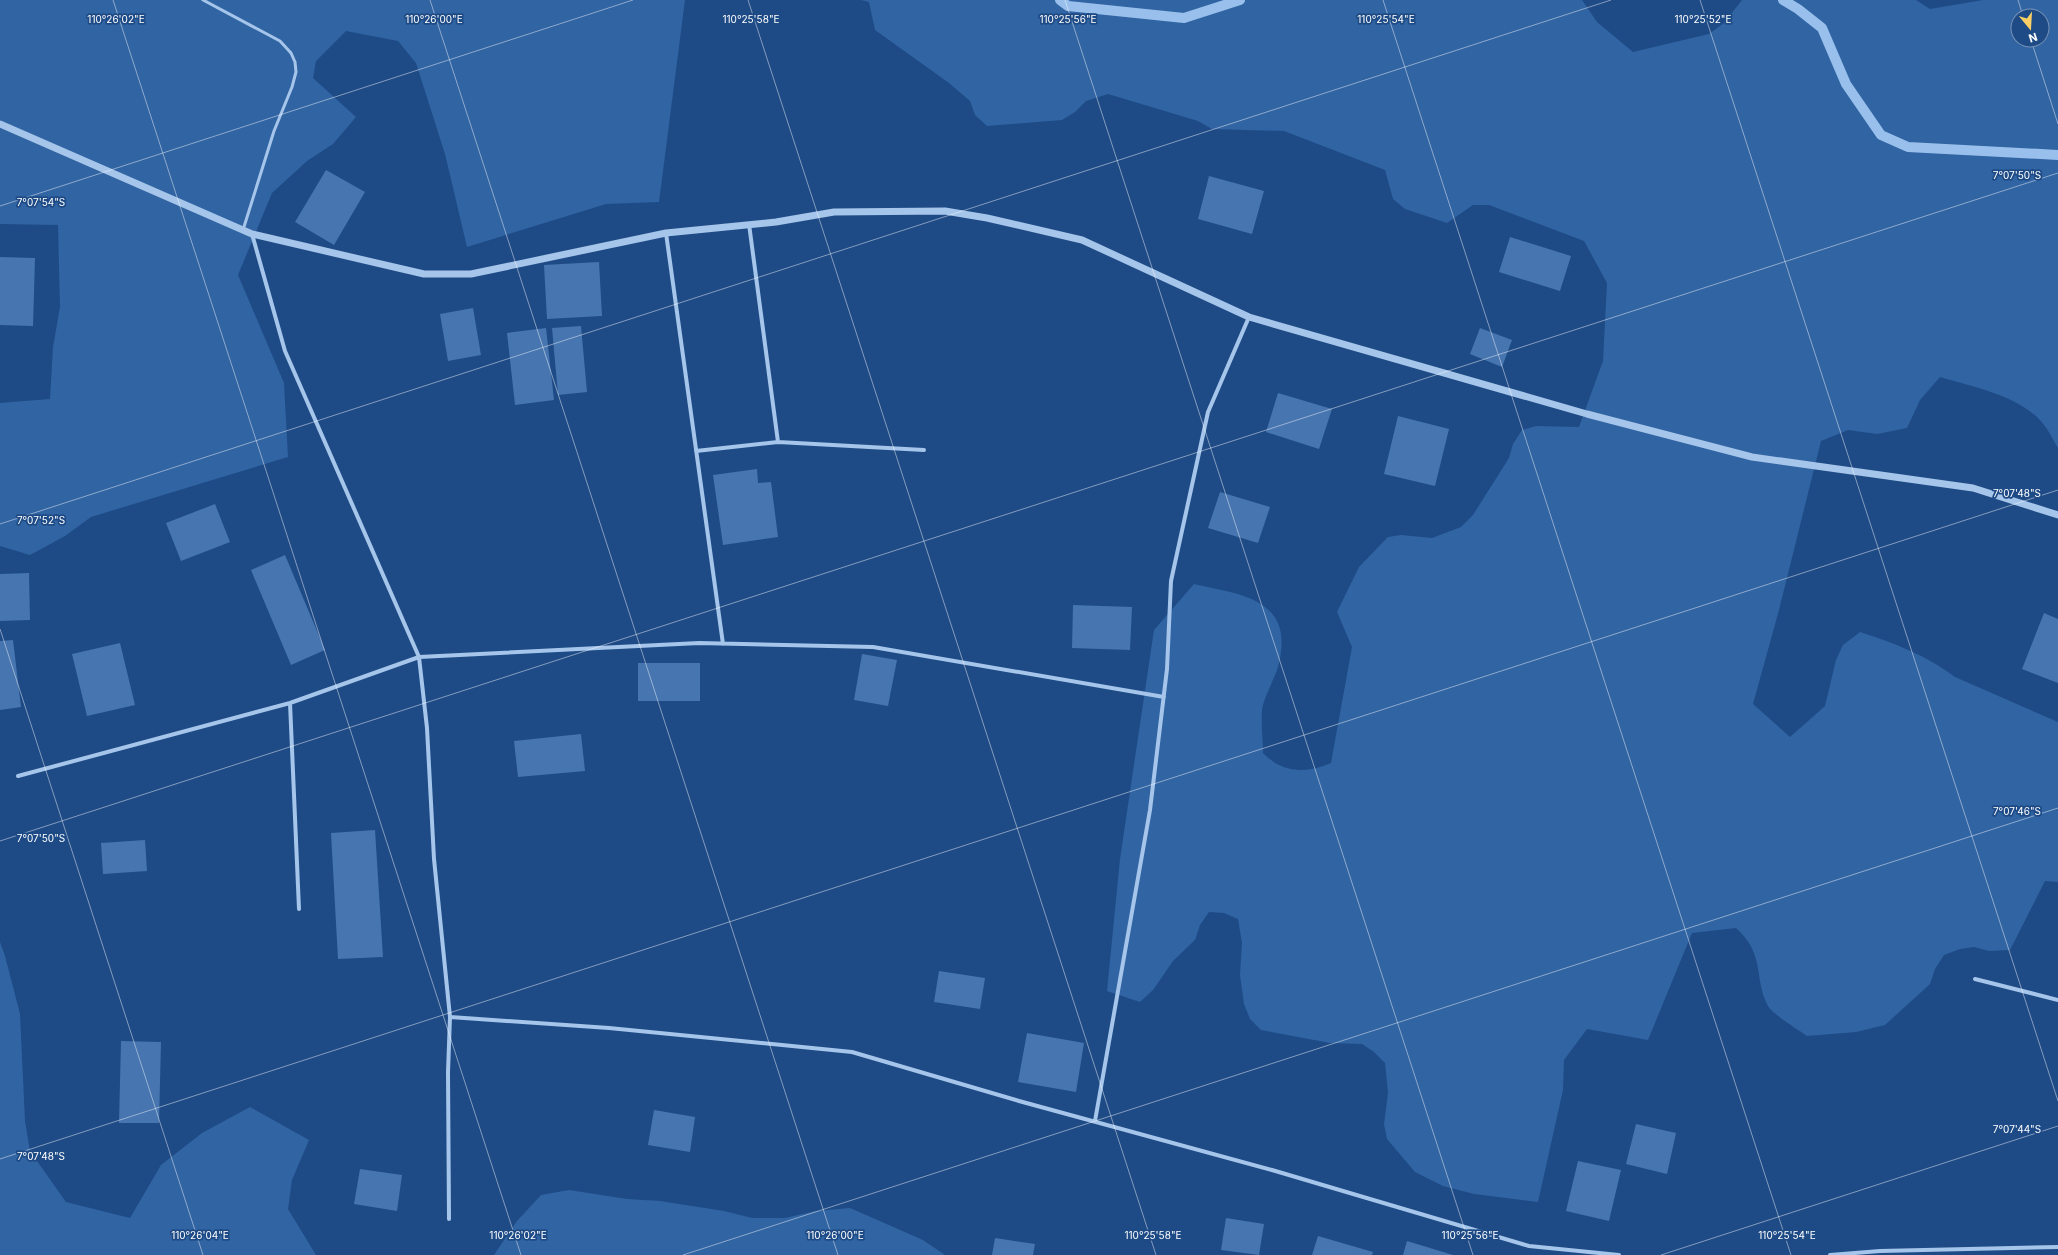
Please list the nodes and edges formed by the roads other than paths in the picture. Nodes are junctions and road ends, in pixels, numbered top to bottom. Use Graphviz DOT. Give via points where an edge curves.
graph roads {
  1 [pos="204,0"];
  2 [pos="0,124"];
  3 [pos="749,224"];
  4 [pos="243,231"];
  5 [pos="666,233"];
  6 [pos="252,234"];
  7 [pos="1249,317"];
  8 [pos="778,442"];
  9 [pos="924,450"];
  10 [pos="696,451"];
  11 [pos="2058,514"];
  12 [pos="723,644"];
  13 [pos="419,658"];
  14 [pos="1164,697"];
  15 [pos="290,703"];
  16 [pos="18,776"];
  17 [pos="299,909"];
  18 [pos="1975,979"];
  19 [pos="2058,1000"];
  20 [pos="450,1017"];
  21 [pos="1095,1121"];
  22 [pos="449,1219"];
  23 [pos="2058,1247"];
  24 [pos="1619,1255"];
  25 [pos="1830,1255"];
  1 -- 4 [label="lane" via="280,41 295,62 296,72 292,86 274,131"];
  2 -- 4 [label="street"];
  3 -- 5 [label="street"];
  3 -- 7 [label="street" via="834,212 945,211 1082,240"];
  3 -- 8 [label="street"];
  4 -- 6 [label="street"];
  5 -- 6 [label="street" via="471,274 424,274"];
  5 -- 10 [label="street"];
  6 -- 13 [label="street" via="285,350"];
  7 -- 11 [label="street" via="1587,414 1752,457 1973,488"];
  7 -- 14 [label="street" via="1208,412 1187,505 1171,581"];
  8 -- 9 [label="street"];
  8 -- 10 [label="street"];
  10 -- 12 [label="street"];
  12 -- 13 [label="street" via="698,643"];
  12 -- 14 [label="street" via="874,647"];
  13 -- 15 [label="street"];
  13 -- 20 [label="street" via="434,859"];
  14 -- 21 [label="street" via="1150,810"];
  15 -- 16 [label="street"];
  15 -- 17 [label="street"];
  18 -- 19 [label="street"];
  20 -- 21 [label="street" via="609,1028 852,1052"];
  20 -- 22 [label="street"];
  21 -- 24 [label="street" via="1529,1246"];
  23 -- 25 [label="street" via="1880,1251"];
}
